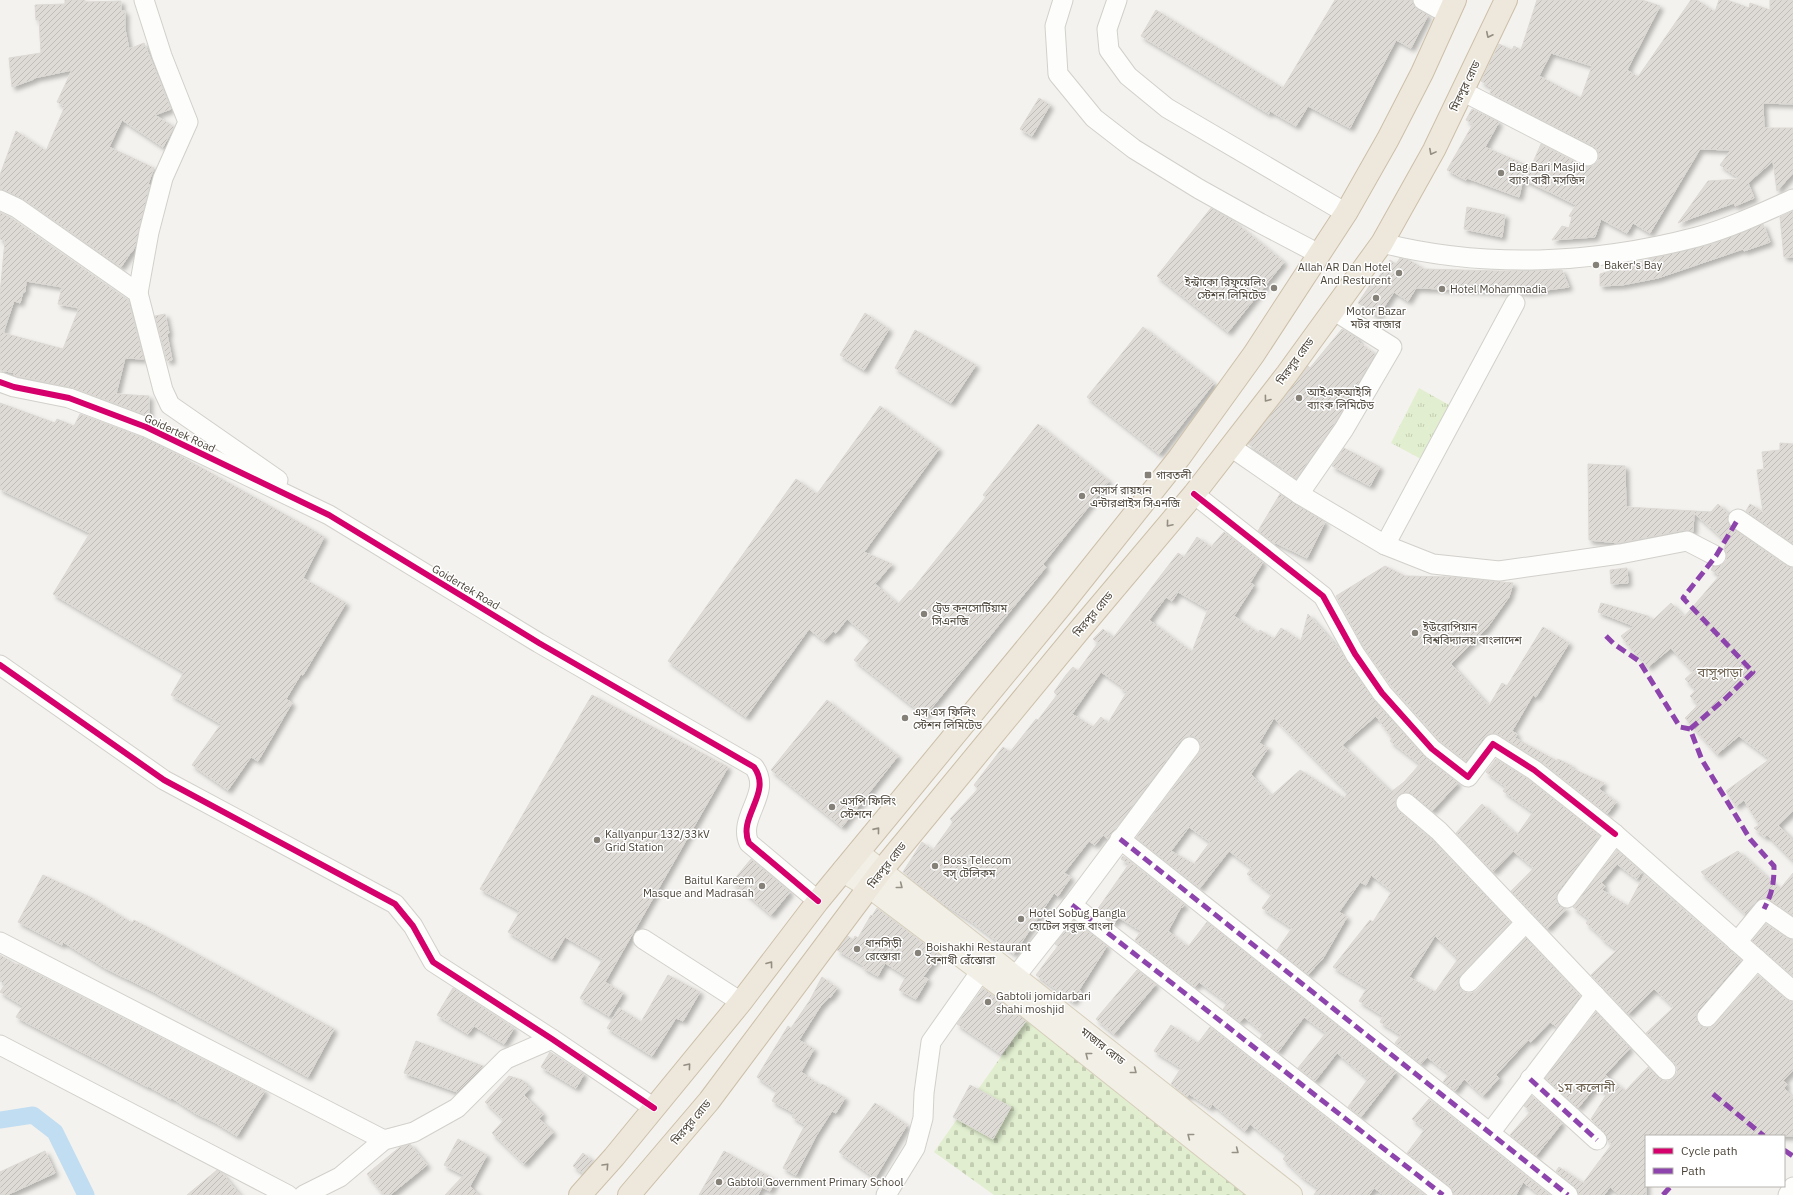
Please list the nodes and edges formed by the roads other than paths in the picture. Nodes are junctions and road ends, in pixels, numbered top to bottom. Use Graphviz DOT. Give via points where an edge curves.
graph roads {
  1 [pos="144,0"];
  2 [pos="1063,0"];
  3 [pos="1118,0"];
  4 [pos="1423,0"];
  5 [pos="1506,0"];
  6 [pos="1451,7"];
  7 [pos="1462,91"];
  8 [pos="1588,156"];
  9 [pos="0,200"];
  10 [pos="1793,200"];
  11 [pos="1346,213"];
  12 [pos="1382,243"];
  13 [pos="1319,254"];
  14 [pos="138,292"];
  15 [pos="1515,303"];
  16 [pos="1333,310"];
  17 [pos="0,382"];
  18 [pos="1231,447"];
  19 [pos="1194,494"];
  20 [pos="1299,494"];
  21 [pos="329,515"];
  22 [pos="1738,519"];
  23 [pos="1385,545"];
  24 [pos="1716,556"];
  25 [pos="1793,557"];
  26 [pos="0,665"];
  27 [pos="1190,747"];
  28 [pos="1406,803"];
  29 [pos="1615,834"];
  30 [pos="1120,838"];
  31 [pos="858,853"];
  32 [pos="843,871"];
  33 [pos="875,879"];
  34 [pos="1567,898"];
  35 [pos="818,901"];
  36 [pos="1072,905"];
  37 [pos="1524,923"];
  38 [pos="1793,929"];
  39 [pos="643,939"];
  40 [pos="0,942"];
  41 [pos="1737,942"];
  42 [pos="1757,959"];
  43 [pos="981,971"];
  44 [pos="1015,977"];
  45 [pos="1469,982"];
  46 [pos="1793,991"];
  47 [pos="1595,995"];
  48 [pos="741,1002"];
  49 [pos="1707,1017"];
  50 [pos="552,1039"];
  51 [pos="0,1045"];
  52 [pos="1666,1070"];
  53 [pos="1530,1079"];
  54 [pos="654,1108"];
  55 [pos="1490,1133"];
  56 [pos="384,1140"];
  57 [pos="1597,1140"];
  58 [pos="1793,1188"];
  59 [pos="1260,1194"];
  60 [pos="288,1195"];
  61 [pos="304,1195"];
  62 [pos="580,1195"];
  63 [pos="630,1195"];
  64 [pos="886,1195"];
  65 [pos="1291,1195"];
  66 [pos="1443,1195"];
  67 [pos="1568,1195"];
  68 [pos="1788,1195"];
  1 -- 14 [label="street" via="162,56 188,122 163,178 149,232"];
  2 -- 13 [label="street" via="1055,26 1058,74 1094,118 1134,149 1199,189"];
  3 -- 11 [label="street" via="1107,29 1109,50 1128,76 1166,108"];
  4 -- 6 [label="street"];
  5 -- 7 [label="highway, মিরপুর রোড, one-way"];
  6 -- 11 [label="highway" via="1422,73"];
  7 -- 8 [label="street"];
  7 -- 12 [label="highway, মিরপুর রোড, one-way" via="1434,150"];
  9 -- 14 [label="street" via="17,208"];
  10 -- 12 [label="street" via="1698,236 1645,249 1604,255 1530,261 1489,260 1441,256"];
  11 -- 13 [label="highway"];
  12 -- 16 [label="highway, মিরপুর রোড"];
  31 -- 13 [label="highway, one-way" via="1179,458 1254,354"];
  14 -- 21 [label="street, Goidertek Road" via="163,390 170,405"];
  15 -- 23 [label="street"];
  16 -- 18 [label="highway, মিরপুর রোড, one-way"];
  16 -- 20 [label="street" via="1392,347 1344,429"];
  17 -- 21 [label="street, Goidertek Road" via="69,398 146,427"];
  18 -- 19 [label="highway, মিরপুর রোড"];
  18 -- 20 [label="street"];
  19 -- 29 [label="street" via="1323,596 1355,654 1382,693 1432,749 1468,777 1493,744 1534,770"];
  19 -- 33 [label="highway, মিরপুর রোড, one-way"];
  20 -- 23 [label="street"];
  21 -- 35 [label="street, Goidertek Road" via="539,643 754,767 759,774 761,785 746,828 749,843"];
  22 -- 25 [label="street"];
  23 -- 24 [label="street" via="1433,564 1499,571 1620,554 1687,541"];
  26 -- 50 [label="street" via="164,780 395,904 413,926 433,962"];
  27 -- 30 [label="street"];
  28 -- 37 [label="street" via="1439,831"];
  29 -- 34 [label="street"];
  29 -- 41 [label="street"];
  30 -- 36 [label="street"];
  30 -- 55 [label="street"];
  31 -- 32 [label="highway"];
  31 -- 33 [label="main road, মাজার রোড"];
  32 -- 33 [label="main road, মাজার রোড"];
  32 -- 35 [label="highway"];
  33 -- 43 [label="main road, মাজার রোড"];
  33 -- 44 [label="main road, মাজার রোড, one-way"];
  33 -- 63 [label="highway, মিরপুর রোড" via="709,1101"];
  48 -- 35 [label="highway, one-way"];
  36 -- 44 [label="street"];
  36 -- 66 [label="street"];
  37 -- 45 [label="street"];
  37 -- 47 [label="street"];
  38 -- 41 [label="street" via="1764,908"];
  39 -- 48 [label="street"];
  40 -- 56 [label="street"];
  41 -- 42 [label="street"];
  42 -- 46 [label="street"];
  42 -- 49 [label="street"];
  59 -- 43 [label="main road, মাজার রোড, one-way"];
  43 -- 64 [label="street" via="931,1042 924,1093 924,1118 915,1148"];
  44 -- 65 [label="main road, মাজার রোড, one-way"];
  47 -- 52 [label="street"];
  47 -- 53 [label="street"];
  54 -- 48 [label="highway, one-way"];
  50 -- 54 [label="street"];
  50 -- 56 [label="street" via="506,1059 457,1108 414,1132"];
  51 -- 60 [label="street"];
  53 -- 55 [label="street"];
  53 -- 57 [label="street"];
  62 -- 54 [label="highway, one-way"];
  55 -- 67 [label="street"];
  56 -- 61 [label="street" via="340,1177"];
  58 -- 68 [label="street"];
}
